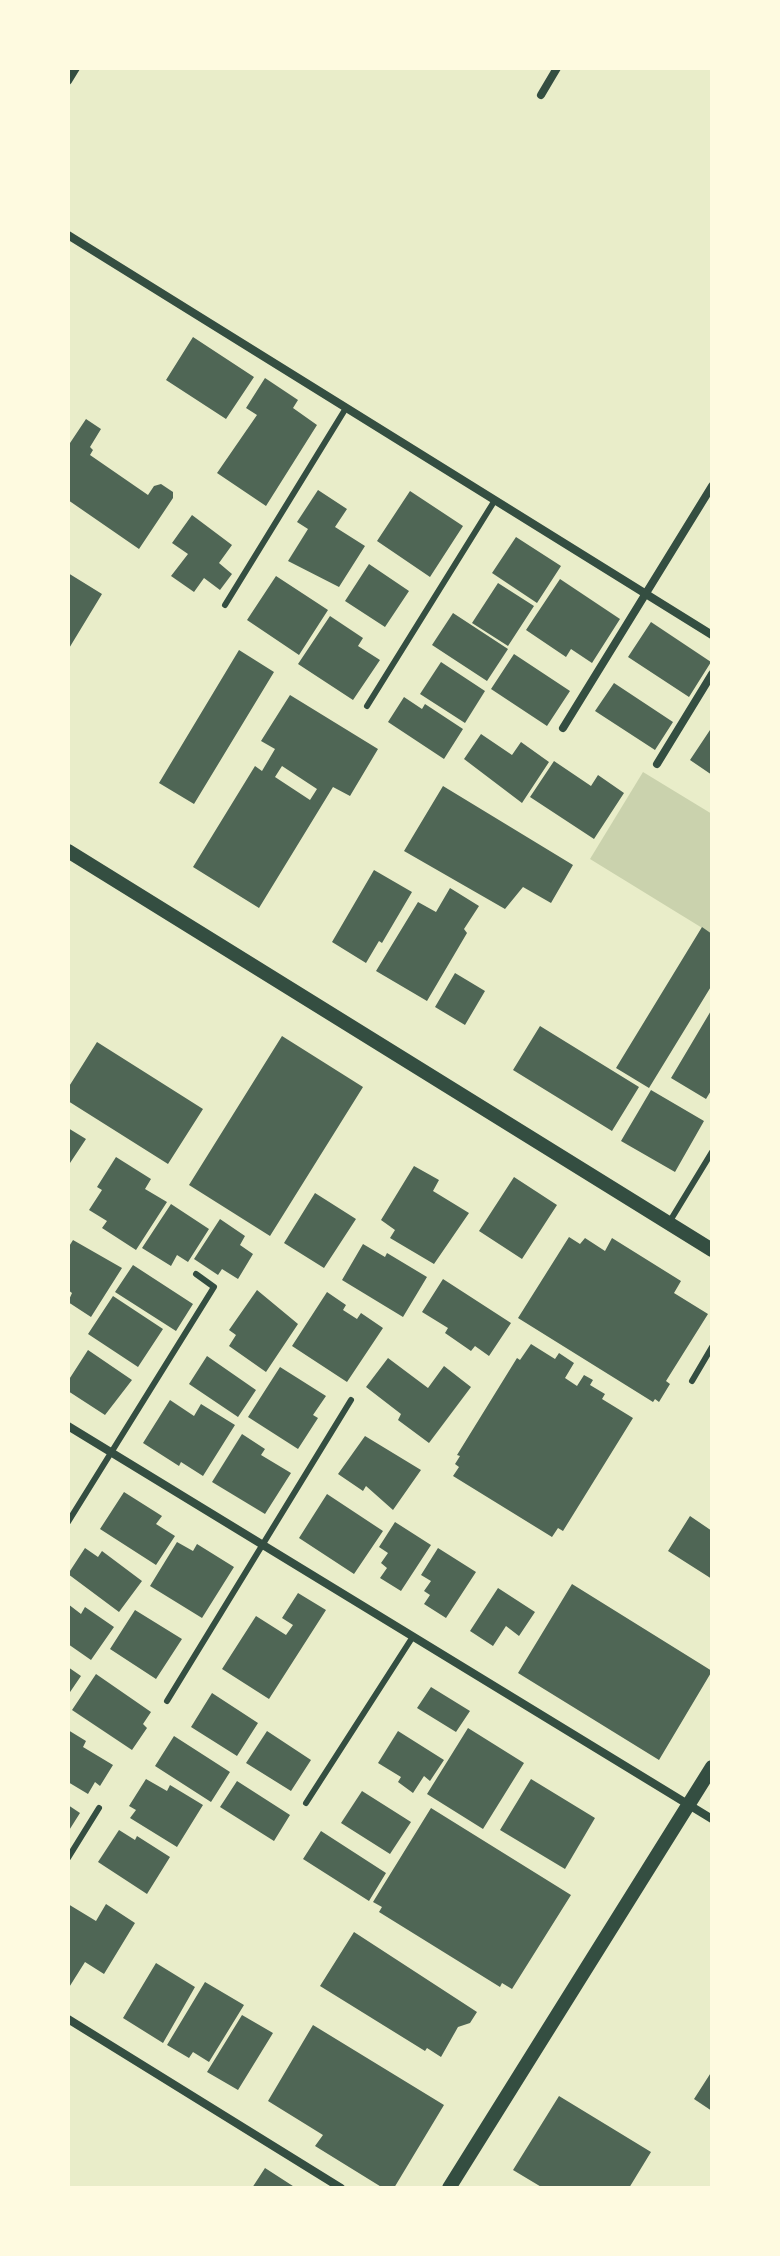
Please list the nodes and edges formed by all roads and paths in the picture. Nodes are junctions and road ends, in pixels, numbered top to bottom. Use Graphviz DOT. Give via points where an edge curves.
graph roads {
  1 [pos="76,68"];
  2 [pos="557,68"];
  3 [pos="68,81"];
  4 [pos="541,95"];
  5 [pos="68,235"];
  6 [pos="346,408"];
  7 [pos="712,486"];
  8 [pos="495,500"];
  9 [pos="645,593"];
  10 [pos="225,605"];
  11 [pos="712,635"];
  12 [pos="712,674"];
  13 [pos="367,706"];
  14 [pos="563,728"];
  15 [pos="657,764"];
  16 [pos="68,851"];
  17 [pos="712,1152"];
  18 [pos="669,1223"];
  19 [pos="712,1250"];
  20 [pos="196,1274"];
  21 [pos="712,1347"];
  22 [pos="692,1381"];
  23 [pos="351,1400"];
  24 [pos="68,1426"];
  25 [pos="112,1454"];
  26 [pos="68,1522"];
  27 [pos="262,1547"];
  28 [pos="412,1638"];
  29 [pos="167,1701"];
  30 [pos="712,1767"];
  31 [pos="306,1803"];
  32 [pos="689,1805"];
  33 [pos="99,1808"];
  34 [pos="712,1819"];
  35 [pos="68,1858"];
  36 [pos="68,2019"];
  37 [pos="341,2188"];
  38 [pos="449,2188"];
  1 -- 3 [label="street"];
  2 -- 4 [label="street"];
  5 -- 6 [label="street"];
  6 -- 8 [label="street"];
  6 -- 10 [label="lane"];
  7 -- 9 [label="street"];
  8 -- 9 [label="street"];
  8 -- 13 [label="lane"];
  9 -- 11 [label="street"];
  9 -- 14 [label="street"];
  12 -- 15 [label="street"];
  16 -- 18 [label="street"];
  17 -- 18 [label="lane"];
  18 -- 19 [label="street"];
  20 -- 25 [label="lane" via="214,1287"];
  21 -- 22 [label="lane"];
  23 -- 27 [label="lane"];
  24 -- 25 [label="street"];
  25 -- 26 [label="lane"];
  25 -- 27 [label="street"];
  27 -- 28 [label="street"];
  27 -- 29 [label="lane"];
  28 -- 31 [label="lane"];
  28 -- 32 [label="street"];
  30 -- 32 [label="street"];
  32 -- 34 [label="street"];
  32 -- 38 [label="street"];
  33 -- 35 [label="lane"];
  36 -- 37 [label="street"];
}
